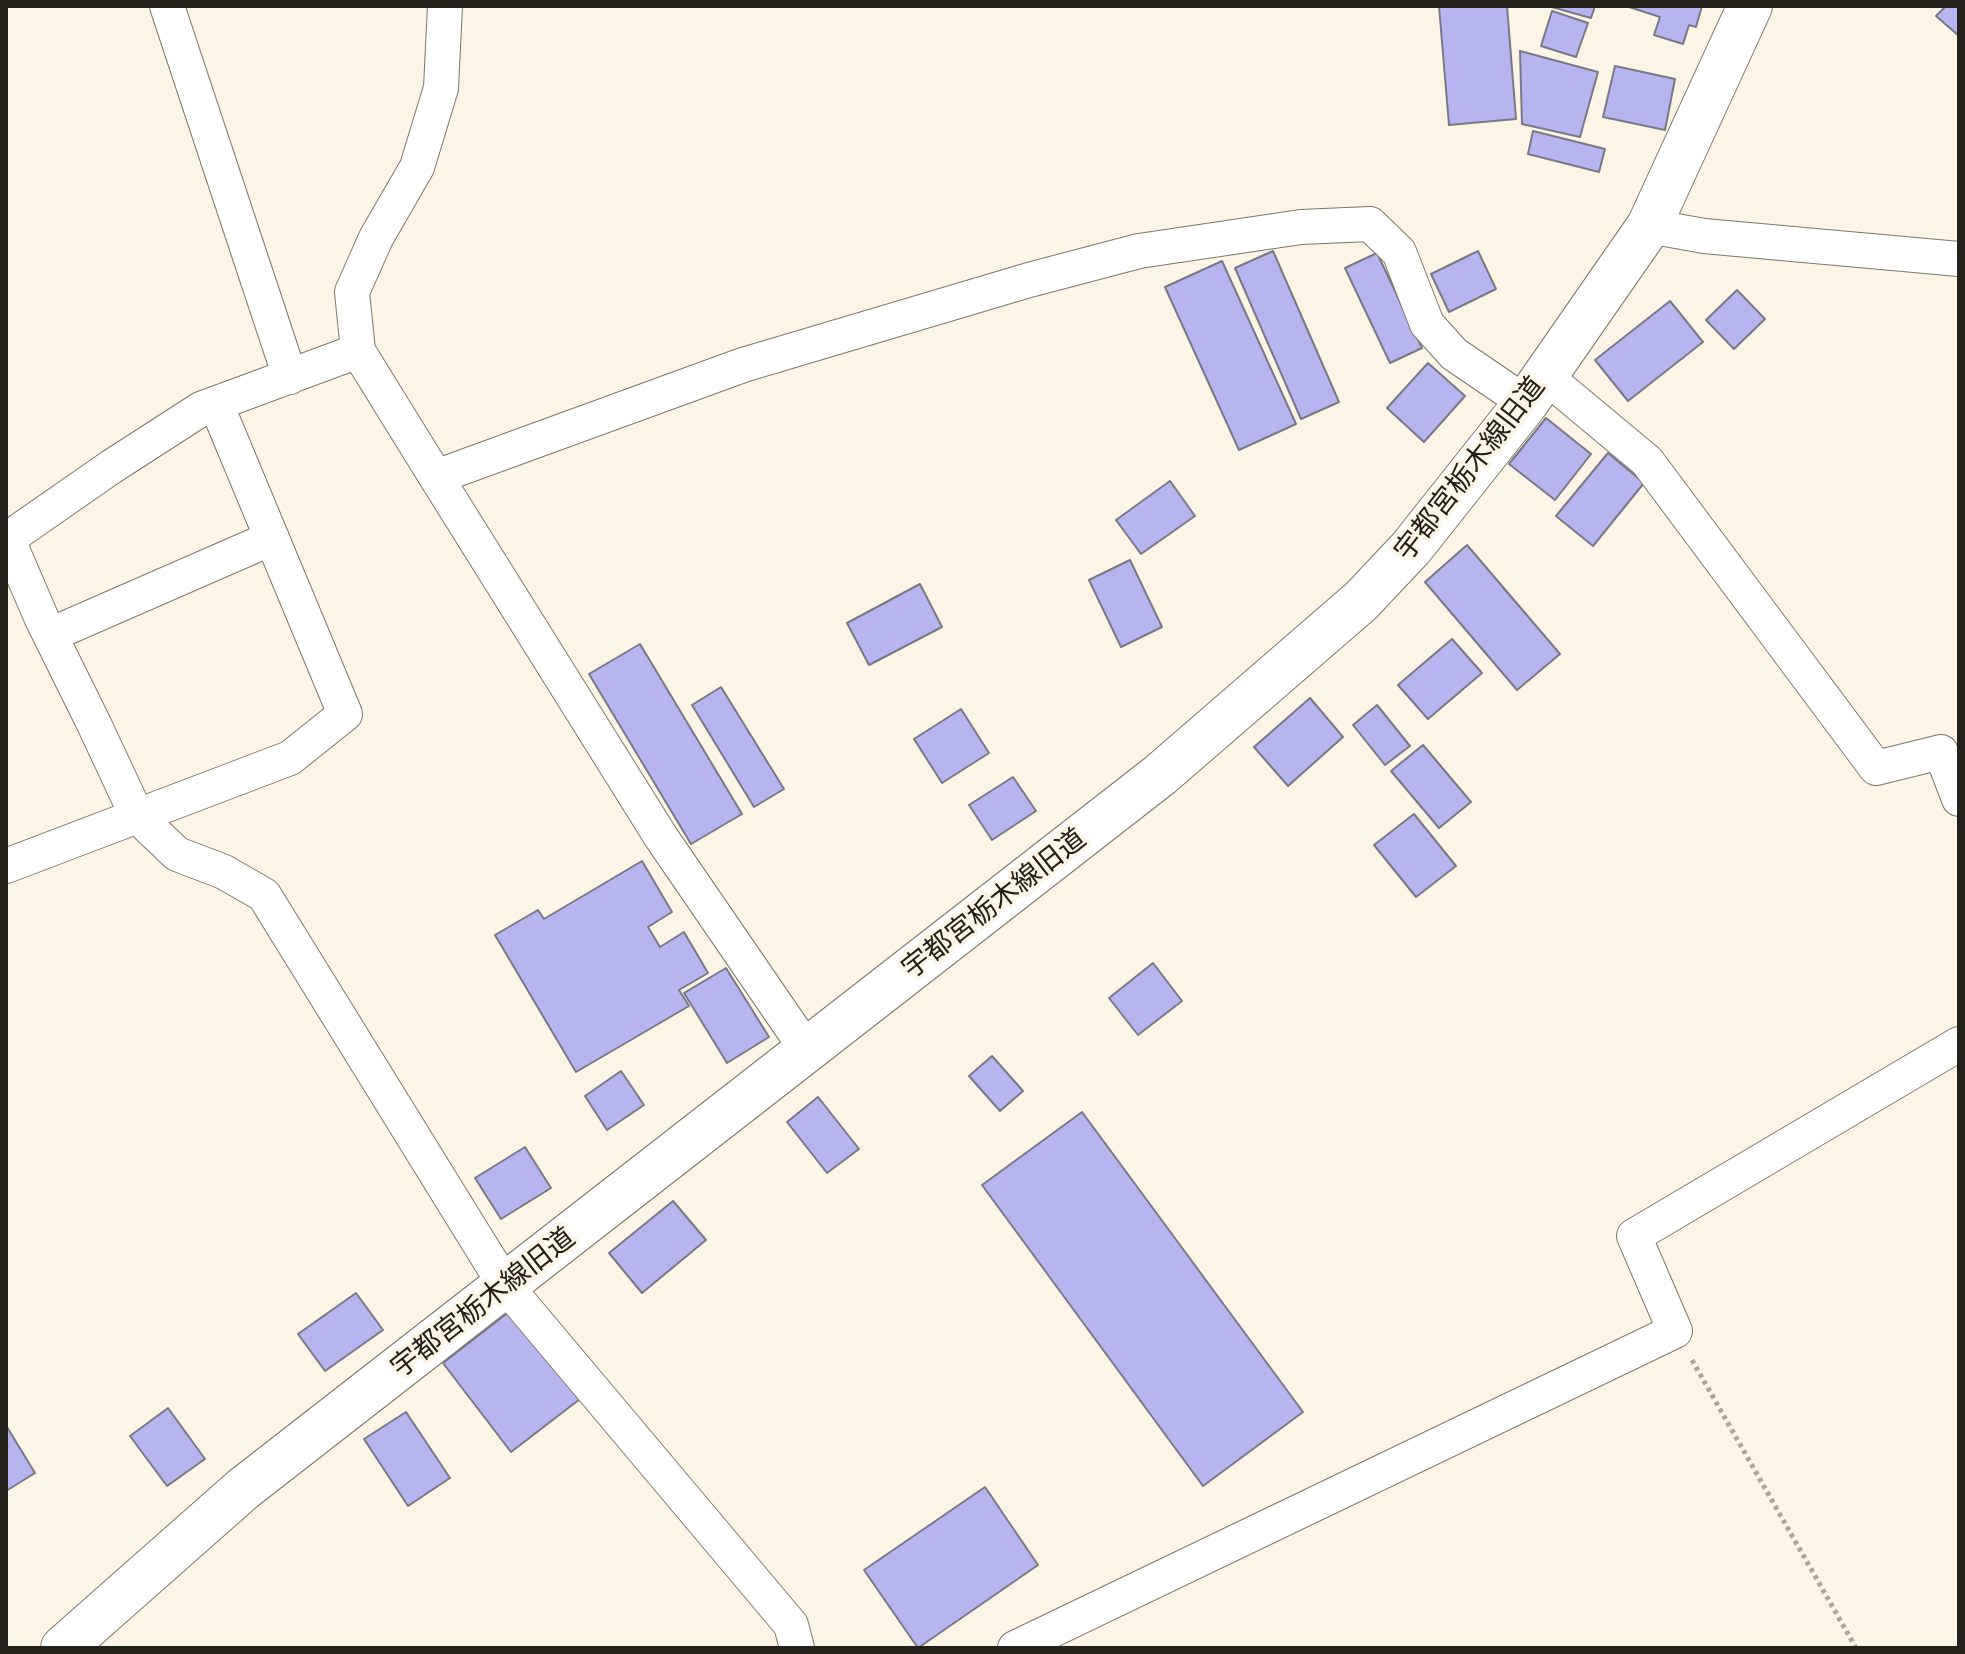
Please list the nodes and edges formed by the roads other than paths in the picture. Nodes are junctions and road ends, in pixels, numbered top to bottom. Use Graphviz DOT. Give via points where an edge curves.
graph roads {
  1 [pos="167,6"];
  2 [pos="445,6"];
  3 [pos="1750,6"];
  4 [pos="1649,226"];
  5 [pos="1959,259"];
  6 [pos="358,351"];
  7 [pos="290,377"];
  8 [pos="1535,389"];
  9 [pos="216,404"];
  10 [pos="436,477"];
  11 [pos="272,538"];
  12 [pos="7,540"];
  13 [pos="50,635"];
  14 [pos="1959,799"];
  15 [pos="137,816"];
  16 [pos="6,866"];
  17 [pos="1959,1044"];
  18 [pos="807,1050"];
  19 [pos="505,1285"];
  20 [pos="63,1648"];
  21 [pos="797,1648"];
  22 [pos="1015,1648"];
  1 -- 7 [label="street"];
  2 -- 6 [label="street" via="441,88 417,167 352,292"];
  3 -- 4 [label="street, 宇都宮栃木線旧道"];
  4 -- 5 [label="street" via="1704,236"];
  4 -- 8 [label="street, 宇都宮栃木線旧道"];
  6 -- 7 [label="street"];
  6 -- 10 [label="street"];
  7 -- 9 [label="street"];
  8 -- 10 [label="street" via="1454,354 1427,324 1399,252 1370,224 1301,227 1139,251 1014,284 743,365"];
  8 -- 14 [label="street" via="1647,461 1876,768 1941,752"];
  8 -- 18 [label="street, 宇都宮栃木線旧道" via="1411,548 1361,601 1160,775"];
  9 -- 11 [label="street"];
  9 -- 12 [label="street" via="111,467"];
  10 -- 18 [label="street" via="661,837"];
  11 -- 13 [label="street"];
  11 -- 15 [label="street" via="345,714 290,758"];
  12 -- 13 [label="street"];
  13 -- 15 [label="street"];
  15 -- 16 [label="street"];
  15 -- 19 [label="street" via="177,854 264,895"];
  17 -- 22 [label="street" via="1634,1236 1675,1331"];
  18 -- 19 [label="street, 宇都宮栃木線旧道"];
  19 -- 20 [label="street, 宇都宮栃木線旧道" via="243,1489"];
  19 -- 21 [label="street" via="791,1625"];
}
